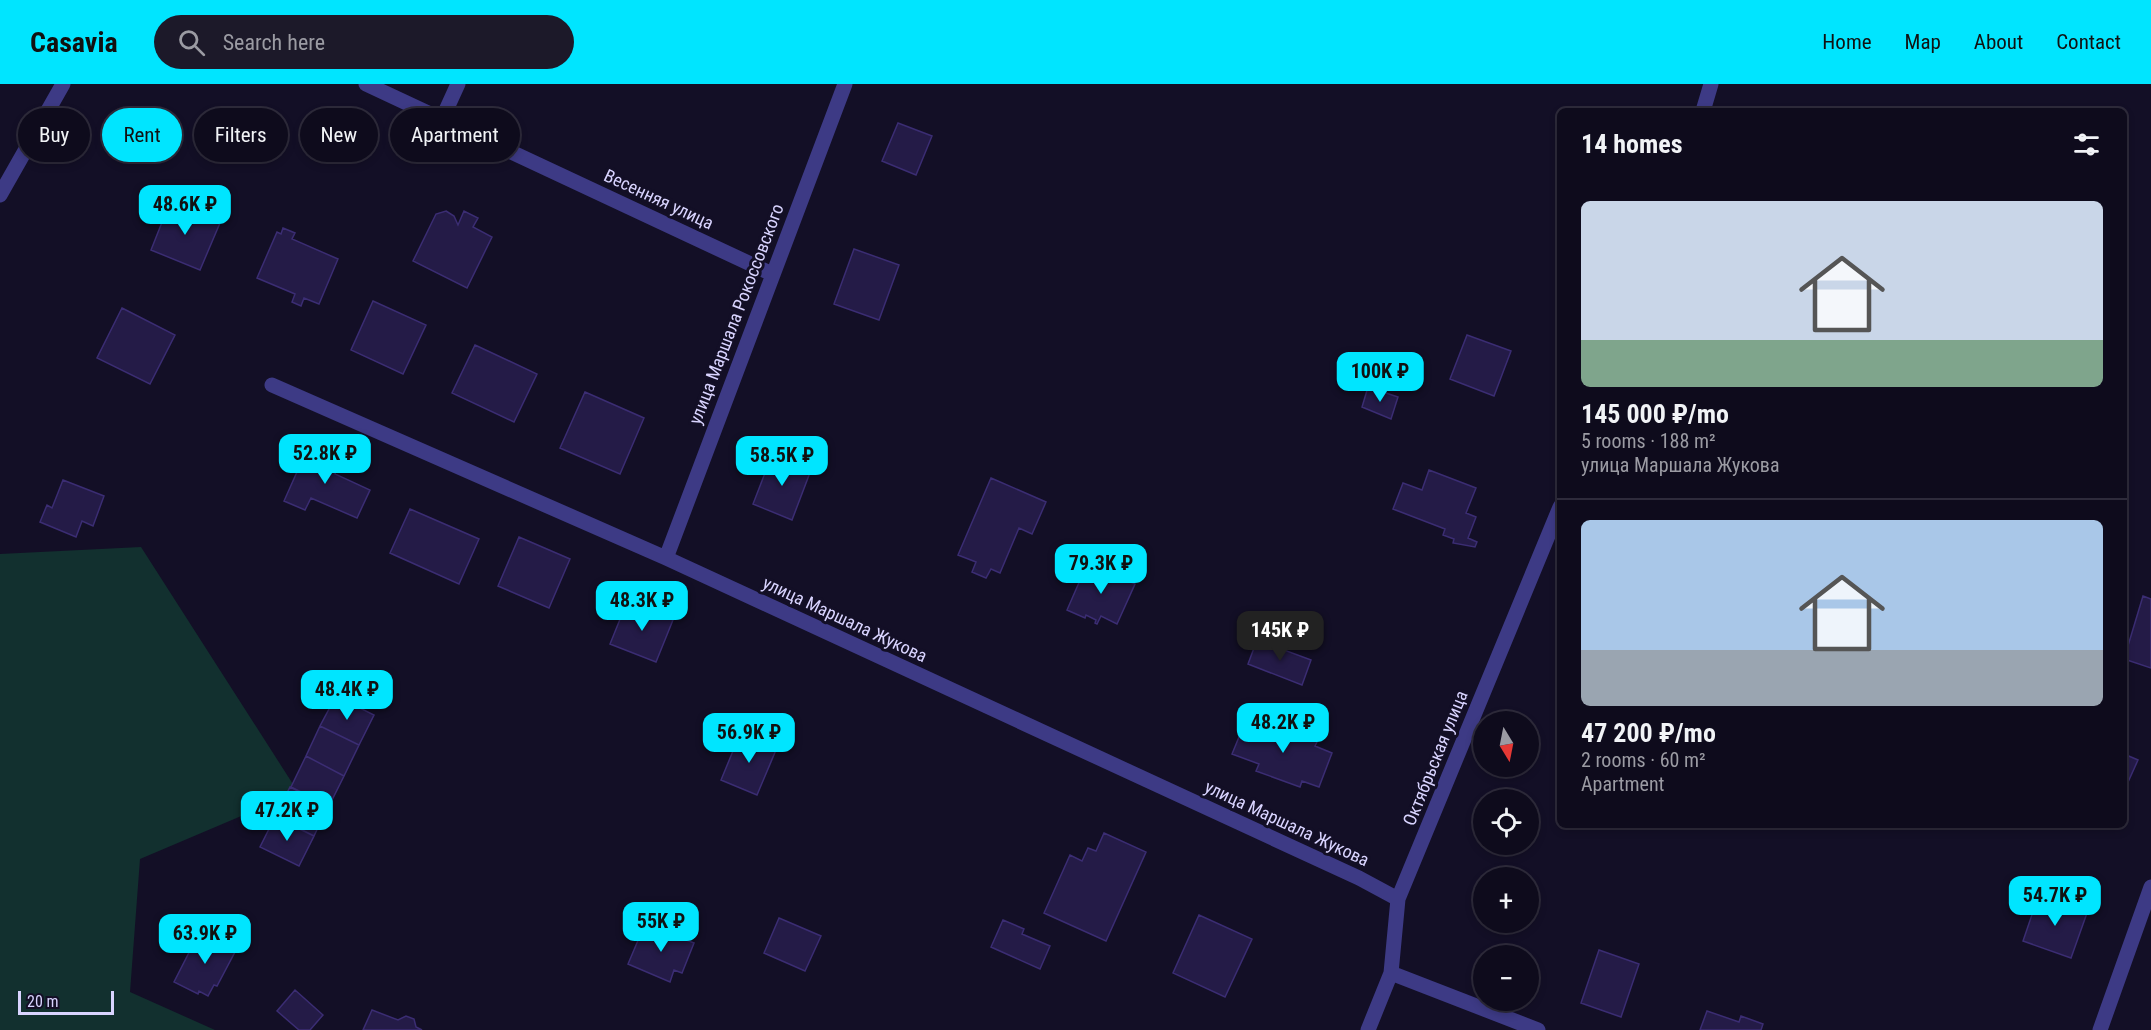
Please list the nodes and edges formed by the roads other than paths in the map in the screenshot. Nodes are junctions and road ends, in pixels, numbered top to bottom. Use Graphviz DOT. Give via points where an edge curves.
graph roads {
  1 [pos="63,84"];
  2 [pos="366,84"];
  3 [pos="459,84"];
  4 [pos="845,84"];
  5 [pos="1711,84"];
  6 [pos="418,108"];
  7 [pos="447,108"];
  8 [pos="1704,108"];
  9 [pos="520,155"];
  10 [pos="0,195"];
  11 [pos="772,273"];
  12 [pos="272,385"];
  13 [pos="1557,514"];
  14 [pos="666,558"];
  15 [pos="2151,887"];
  16 [pos="1398,899"];
  17 [pos="1391,973"];
  18 [pos="1368,1030"];
  19 [pos="1538,1030"];
  20 [pos="2100,1030"];
  1 -- 10 [label="street"];
  2 -- 6 [label="street, Весенняя улица"];
  3 -- 7 [label="street"];
  4 -- 11 [label="street, улица Маршала Рокоссовского"];
  5 -- 8 [label="street"];
  9 -- 11 [label="street, Весенняя улица"];
  11 -- 14 [label="street, улица Маршала Рокоссовского"];
  12 -- 14 [label="street, улица Маршала Жукова"];
  13 -- 16 [label="street, Октябрьская улица"];
  14 -- 16 [label="street, улица Маршала Жукова"];
  15 -- 20 [label="street"];
  16 -- 17 [label="street, Октябрьская улица"];
  17 -- 18 [label="street, Октябрьская улица"];
  17 -- 19 [label="street"];
}
